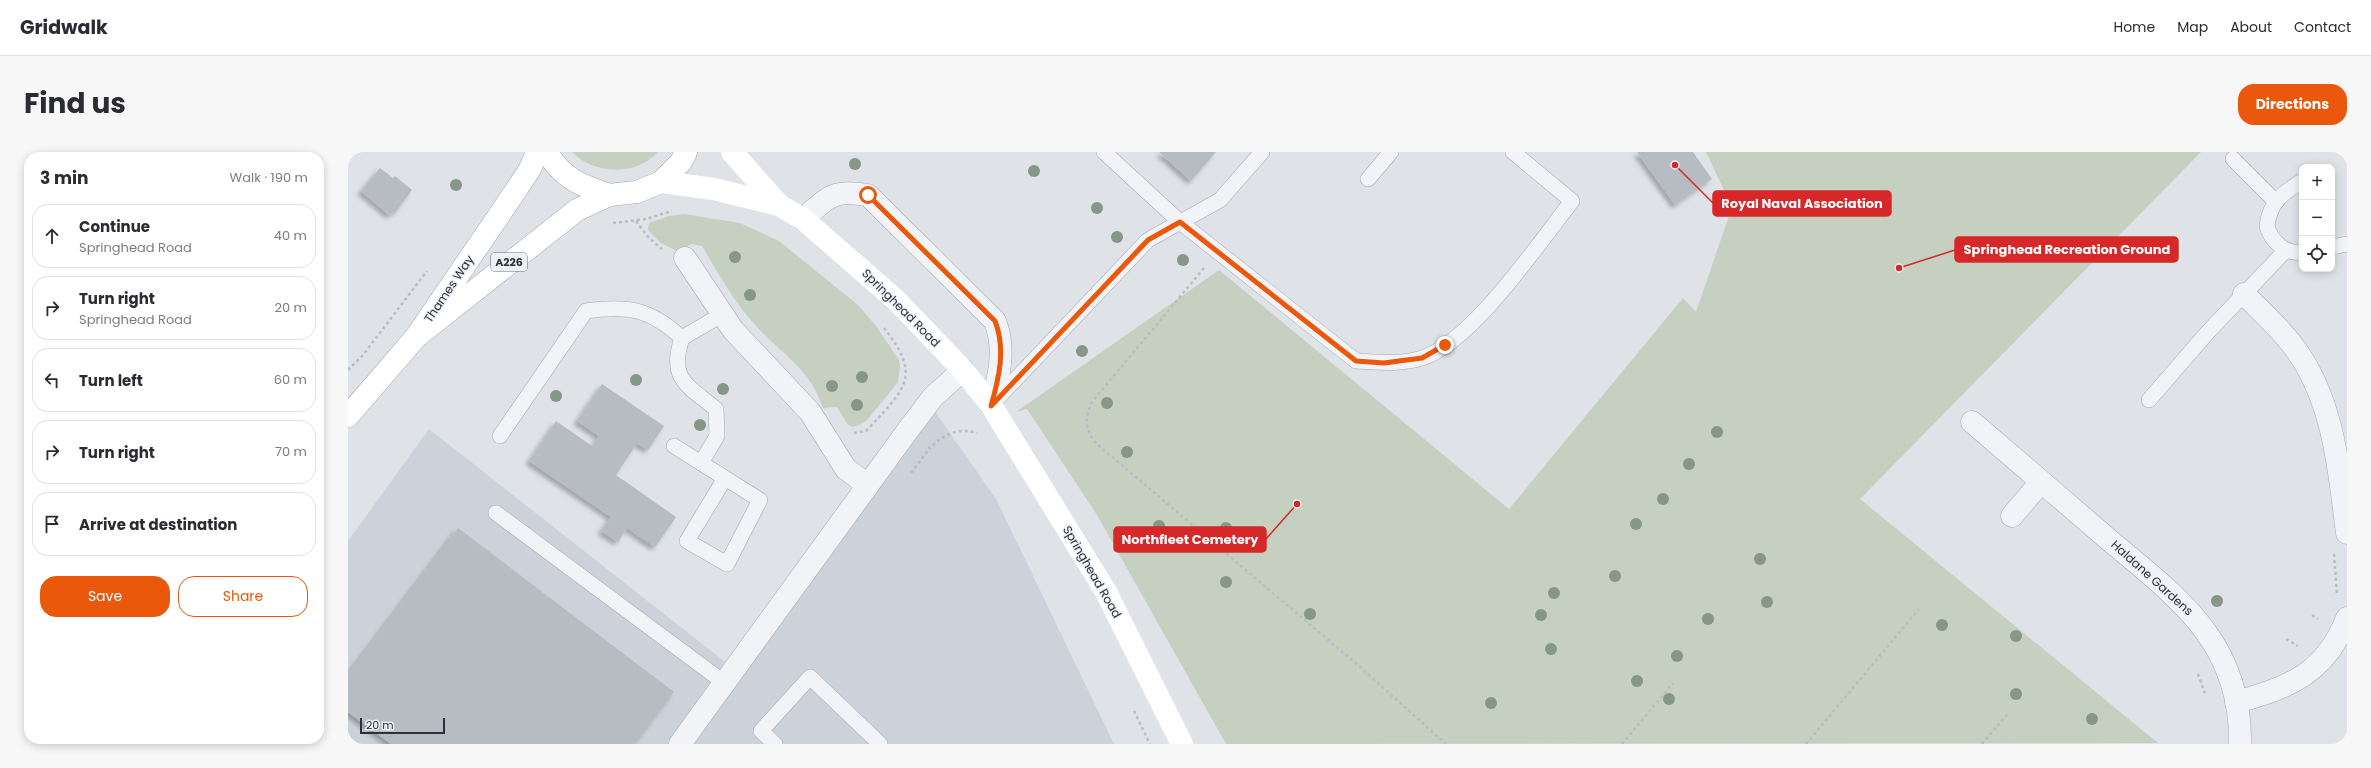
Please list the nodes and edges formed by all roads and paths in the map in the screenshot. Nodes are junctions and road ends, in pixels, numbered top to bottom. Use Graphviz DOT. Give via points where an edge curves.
graph roads {
  1 [pos="537,152"];
  2 [pos="546,152"];
  3 [pos="686,152"];
  4 [pos="732,152"];
  5 [pos="1104,152"];
  6 [pos="1262,152"];
  7 [pos="1391,152"];
  8 [pos="1513,152"];
  9 [pos="2233,159"];
  10 [pos="1368,179"];
  11 [pos="661,182"];
  12 [pos="2299,183"];
  13 [pos="609,195"];
  14 [pos="2276,202"];
  15 [pos="780,205"];
  16 [pos="676,210"];
  17 [pos="803,219"];
  18 [pos="636,221"];
  19 [pos="1180,222"];
  20 [pos="608,224"];
  21 [pos="2347,244"];
  22 [pos="2335,247"];
  23 [pos="662,249"];
  24 [pos="2286,250"];
  25 [pos="2299,252"];
  26 [pos="663,253"];
  27 [pos="685,258"];
  28 [pos="431,267"];
  29 [pos="1204,267"];
  30 [pos="2244,294"];
  31 [pos="723,314"];
  32 [pos="882,325"];
  33 [pos="416,337"];
  34 [pos="682,338"];
  35 [pos="348,370"];
  36 [pos="963,370"];
  37 [pos="2149,400"];
  38 [pos="991,406"];
  39 [pos="348,416"];
  40 [pos="1972,422"];
  41 [pos="820,426"];
  42 [pos="908,430"];
  43 [pos="982,435"];
  44 [pos="500,436"];
  45 [pos="674,446"];
  46 [pos="701,463"];
  47 [pos="725,478"];
  48 [pos="2041,482"];
  49 [pos="868,485"];
  50 [pos="496,513"];
  51 [pos="2012,516"];
  52 [pos="2347,533"];
  53 [pos="2333,551"];
  54 [pos="2336,599"];
  55 [pos="1919,610"];
  56 [pos="2347,618"];
  57 [pos="2196,671"];
  58 [pos="1673,683"];
  59 [pos="726,684"];
  60 [pos="2207,699"];
  61 [pos="2236,702"];
  62 [pos="1134,710"];
  63 [pos="2009,712"];
  64 [pos="680,744"];
  65 [pos="775,744"];
  66 [pos="880,744"];
  67 [pos="1150,744"];
  68 [pos="1182,744"];
  69 [pos="1446,744"];
  70 [pos="1622,744"];
  71 [pos="1806,744"];
  72 [pos="1982,744"];
  73 [pos="2240,744"];
  1 -- 33 [label="main road, Thames Way / A226" via="530,169"];
  2 -- 13 [label="main road, A226" via="555,166 579,185"];
  3 -- 11 [label="main road, A226" via="681,162"];
  4 -- 15 [label="main road, Springhead Road"];
  5 -- 19 [label="lane"];
  6 -- 19 [label="lane" via="1220,200"];
  7 -- 10 [label="lane"];
  8 -- 19 [label="lane" via="1572,201 1485,312 1445,345 1422,358 1384,363 1356,361"];
  9 -- 14 [label="lane"];
  11 -- 13 [label="main road, A226" via="637,192"];
  11 -- 15 [label="main road, Springhead Road" via="714,189"];
  12 -- 14 [label="lane" via="2284,191"];
  13 -- 33 [label="main road, A226" via="577,210 548,231"];
  14 -- 24 [label="lane" via="2268,228 2276,241"];
  15 -- 17 [label="main road, Springhead Road"];
  16 -- 18 [label="path"];
  17 -- 36 [label="main road, Springhead Road" via="896,300"];
  17 -- 38 [label="street" via="831,195 848,192 868,195 995,321 1000,335 1001,356 999,380"];
  18 -- 20 [label="path"];
  18 -- 23 [label="path" via="649,238"];
  19 -- 38 [label="lane" via="1148,240"];
  21 -- 22 [label="lane"];
  23 -- 26 [label="path"];
  23 -- 27 [label="path"];
  24 -- 25 [label="lane"];
  24 -- 30 [label="lane"];
  27 -- 31 [label="street"];
  28 -- 35 [label="path" via="363,355"];
  29 -- 69 [label="path" via="1092,402 1086,419 1089,434 1098,445 1359,666"];
  30 -- 37 [label="lane"];
  30 -- 52 [label="street" via="2294,347 2320,391 2330,425"];
  31 -- 34 [label="lane"];
  31 -- 41 [label="street" via="746,345 795,394"];
  32 -- 41 [label="path" via="900,348 905,360 906,376 901,390 866,431 847,432 834,417"];
  33 -- 39 [label="main road, Thames Way / A226"];
  34 -- 44 [label="lane" via="665,322 641,311 615,307 586,311"];
  34 -- 46 [label="lane" via="677,353 678,371 687,387 716,409 717,436"];
  36 -- 38 [label="main road, Springhead Road"];
  36 -- 42 [label="street" via="933,397"];
  38 -- 68 [label="main road, Springhead Road" via="1106,592"];
  40 -- 48 [label="street, Haldane Gardens"];
  41 -- 49 [label="street" via="846,468"];
  42 -- 43 [label="path" via="930,448 953,432 968,431"];
  42 -- 49 [label="street"];
  45 -- 46 [label="lane"];
  46 -- 47 [label="lane"];
  47 -- 47 [label="lane" via="687,540 727,564 760,500"];
  48 -- 51 [label="street"];
  48 -- 61 [label="street, Haldane Gardens" via="2190,610 2215,645"];
  49 -- 59 [label="street"];
  50 -- 59 [label="lane"];
  53 -- 54 [label="path" via="2337,582"];
  55 -- 71 [label="path"];
  56 -- 61 [label="street" via="2333,646 2311,672 2277,690"];
  57 -- 60 [label="path"];
  58 -- 70 [label="path"];
  59 -- 64 [label="street"];
  61 -- 73 [label="street, Haldane Gardens"];
  62 -- 67 [label="path"];
  63 -- 72 [label="path"];
  65 -- 66 [label="lane" via="761,731 810,677"];
}
